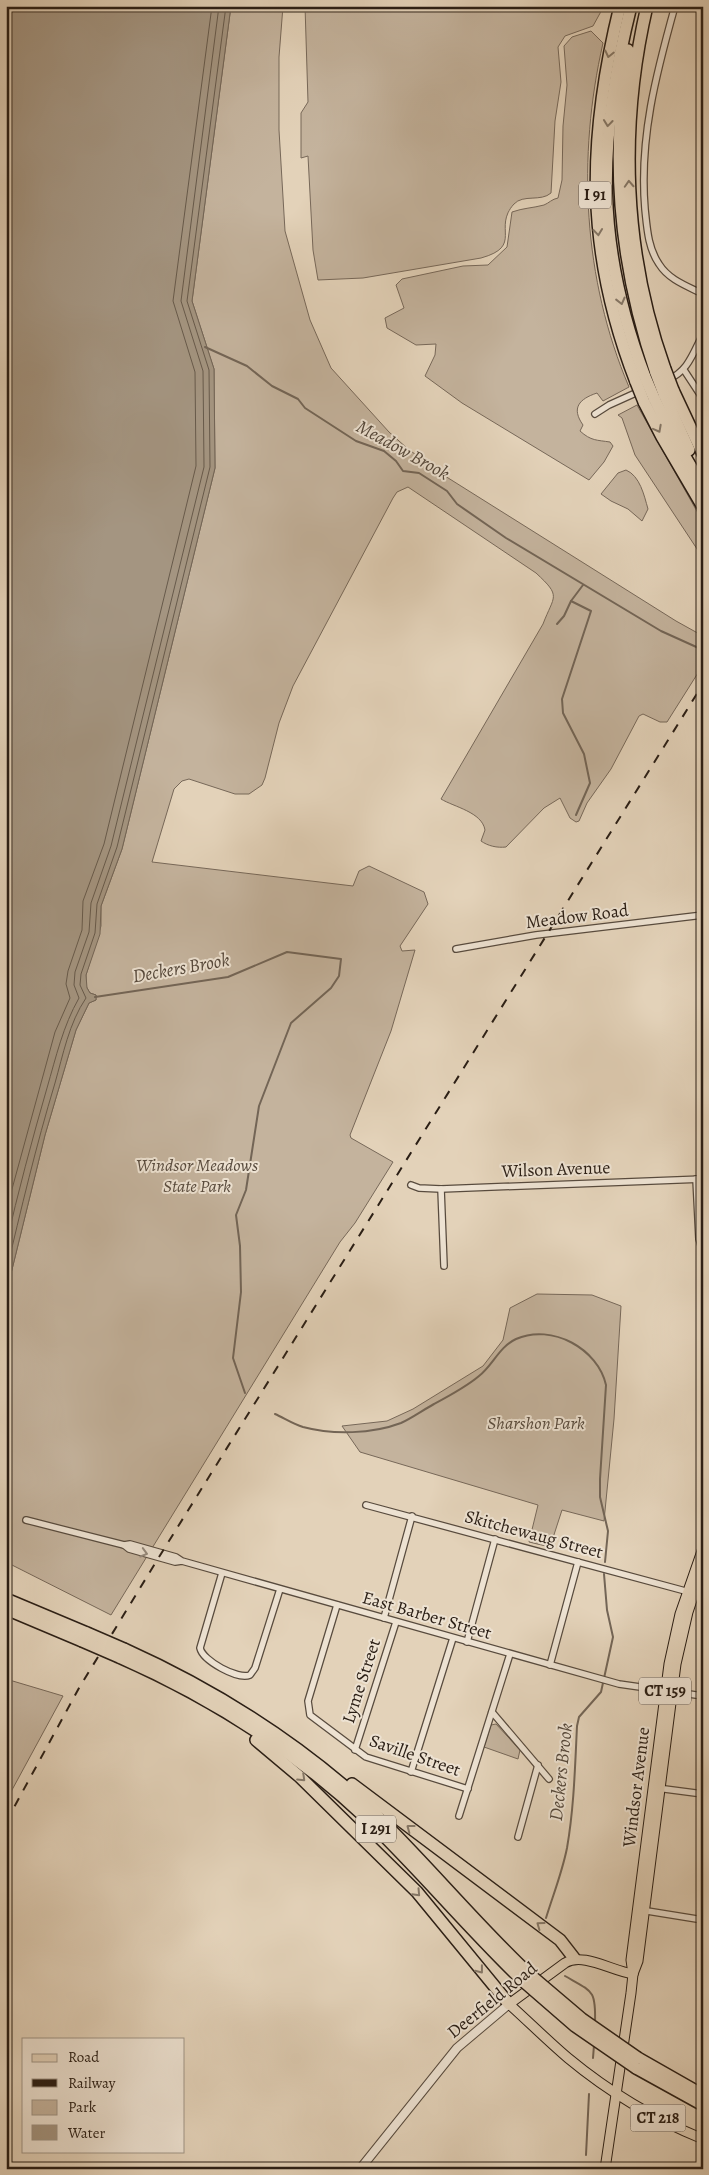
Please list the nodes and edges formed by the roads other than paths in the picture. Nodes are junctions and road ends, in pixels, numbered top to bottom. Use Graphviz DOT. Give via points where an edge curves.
graph roads {
  1 [pos="620,6"];
  2 [pos="631,6"];
  3 [pos="637,6"];
  4 [pos="647,6"];
  5 [pos="675,6"];
  6 [pos="703,294"];
  7 [pos="703,334"];
  8 [pos="684,370"];
  9 [pos="650,375"];
  10 [pos="659,396"];
  11 [pos="703,399"];
  12 [pos="595,414"];
  13 [pos="703,454"];
  14 [pos="703,476"];
  15 [pos="703,486"];
  16 [pos="703,507"];
  17 [pos="703,915"];
  18 [pos="456,949"];
  19 [pos="699,1179"];
  20 [pos="411,1185"];
  21 [pos="441,1189"];
  22 [pos="703,1252"];
  23 [pos="444,1266"];
  24 [pos="366,1505"];
  25 [pos="412,1516"];
  26 [pos="26,1520"];
  27 [pos="495,1539"];
  28 [pos="703,1548"];
  29 [pos="578,1562"];
  30 [pos="700,1571"];
  31 [pos="222,1573"];
  32 [pos="280,1589"];
  33 [pos="690,1592"];
  34 [pos="6,1599"];
  35 [pos="337,1605"];
  36 [pos="6,1609"];
  37 [pos="384,1618"];
  38 [pos="396,1622"];
  39 [pos="85,1637"];
  40 [pos="453,1638"];
  41 [pos="467,1642"];
  42 [pos="122,1653"];
  43 [pos="510,1654"];
  44 [pos="550,1665"];
  45 [pos="668,1691"];
  46 [pos="703,1696"];
  47 [pos="210,1702"];
  48 [pos="492,1712"];
  49 [pos="283,1738"];
  50 [pos="355,1750"];
  51 [pos="538,1766"];
  52 [pos="411,1772"];
  53 [pos="549,1779"];
  54 [pos="656,1788"];
  55 [pos="468,1789"];
  56 [pos="703,1794"];
  57 [pos="459,1816"];
  58 [pos="518,1837"];
  59 [pos="641,1910"];
  60 [pos="703,1920"];
  61 [pos="574,1958"];
  62 [pos="633,1974"];
  63 [pos="526,1977"];
  64 [pos="509,2004"];
  65 [pos="637,2063"];
  66 [pos="616,2094"];
  67 [pos="703,2094"];
  68 [pos="703,2105"];
  69 [pos="703,2139"];
  70 [pos="360,2169"];
  71 [pos="604,2169"];
  1 -- 9 [label="highway, I 91, one-way" via="600,106 595,194 605,280 617,329"];
  2 -- 9 [label="highway, one-way" via="609,115 606,200 617,288 628,330"];
  3 -- 9 [label="highway" via="621,99 620,198 632,287"];
  9 -- 4 [label="highway, I 91, one-way" via="651,324 639,273 629,181 633,85"];
  5 -- 6 [label="street" via="647,124 643,173 646,219 650,247 660,266 676,280"];
  7 -- 8 [label="street"];
  8 -- 11 [label="street"];
  8 -- 12 [label="street"];
  9 -- 10 [label="highway, bridge"];
  9 -- 10 [label="highway, I 91, bridge"];
  10 -- 13 [label="highway, I 91"];
  10 -- 14 [label="highway"];
  10 -- 15 [label="highway" via="670,431"];
  10 -- 16 [label="highway, I 91, one-way" via="662,437"];
  17 -- 18 [label="street, Meadow Road" via="543,934"];
  19 -- 21 [label="street, Wilson Avenue"];
  19 -- 22 [label="street" via="699,1239"];
  20 -- 21 [label="street, Wilson Avenue"];
  21 -- 23 [label="street"];
  24 -- 25 [label="street, Skitchewaug Street"];
  25 -- 27 [label="street, Skitchewaug Street"];
  25 -- 37 [label="street"];
  26 -- 31 [label="street, East Barber Street" via="130,1544"];
  27 -- 29 [label="street, Skitchewaug Street"];
  27 -- 41 [label="street"];
  28 -- 30 [label="main road, Windsor Avenue / CT 159"];
  29 -- 33 [label="street, Skitchewaug Street"];
  29 -- 44 [label="street"];
  30 -- 33 [label="main road, Windsor Avenue / CT 159"];
  31 -- 32 [label="street, East Barber Street"];
  31 -- 32 [label="street" via="200,1642 201,1654 239,1676 250,1675 255,1668"];
  32 -- 35 [label="street, East Barber Street"];
  33 -- 45 [label="main road, Windsor Avenue / CT 159"];
  34 -- 39 [label="highway, I 291"];
  35 -- 37 [label="street, East Barber Street"];
  35 -- 50 [label="street, Saville Street" via="308,1701 308,1711"];
  36 -- 39 [label="highway, I 291"];
  37 -- 38 [label="street, East Barber Street"];
  38 -- 40 [label="street, East Barber Street"];
  38 -- 50 [label="street, Lyme Street"];
  39 -- 42 [label="highway, I 291, bridge"];
  40 -- 41 [label="street, East Barber Street"];
  40 -- 52 [label="street"];
  41 -- 43 [label="street, East Barber Street"];
  42 -- 47 [label="highway, I 291"];
  42 -- 49 [label="highway, I 291" via="197,1685"];
  43 -- 44 [label="street, East Barber Street"];
  43 -- 48 [label="street"];
  44 -- 45 [label="street, East Barber Street" via="600,1679"];
  45 -- 46 [label="street, East Barber Street"];
  45 -- 54 [label="main road, Windsor Avenue / CT 159"];
  47 -- 63 [label="highway, I 291" via="278,1746 354,1807"];
  47 -- 64 [label="highway, one-way" via="293,1770 405,1880"];
  48 -- 51 [label="street"];
  48 -- 55 [label="street"];
  61 -- 49 [label="highway, one-way" via="560,1940 313,1755"];
  49 -- 63 [label="highway, I 291" via="371,1811"];
  50 -- 52 [label="street, Saville Street"];
  51 -- 53 [label="street"];
  51 -- 58 [label="street"];
  52 -- 55 [label="street, Saville Street"];
  54 -- 56 [label="street"];
  54 -- 59 [label="main road, Windsor Avenue / CT 159"];
  55 -- 57 [label="street"];
  59 -- 60 [label="street"];
  59 -- 62 [label="main road, Windsor Avenue / CT 159" via="638,1961"];
  61 -- 62 [label="main road"];
  61 -- 64 [label="main road, Deerfield Road"];
  62 -- 66 [label="main road, Windsor Avenue / CT 159"];
  63 -- 65 [label="highway, I 291, bridge"];
  64 -- 66 [label="main road" via="569,2059"];
  64 -- 70 [label="street, Deerfield Road" via="457,2048"];
  65 -- 67 [label="highway, I 291"];
  65 -- 68 [label="highway, I 291"];
  66 -- 69 [label="main road, CT 218"];
  66 -- 71 [label="main road, Windsor Avenue / CT 159"];
}
